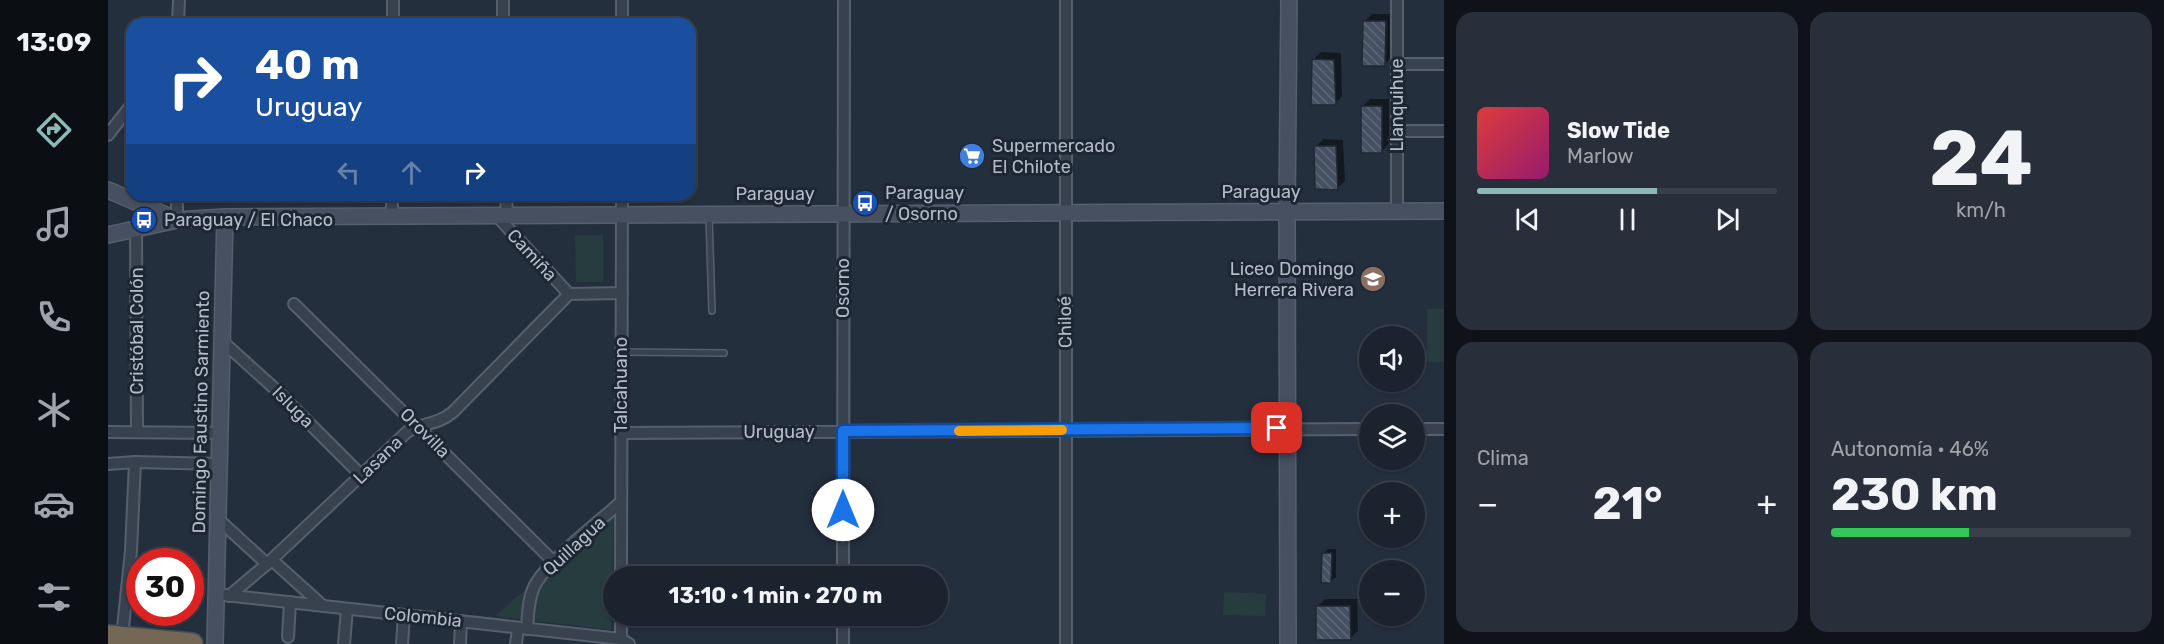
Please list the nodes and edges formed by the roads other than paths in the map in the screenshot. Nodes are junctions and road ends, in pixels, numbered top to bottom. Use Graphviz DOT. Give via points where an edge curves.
graph roads {
  1 [pos="179,0"];
  2 [pos="393,0"];
  3 [pos="503,0"];
  4 [pos="622,0"];
  5 [pos="844,0"];
  6 [pos="1066,0"];
  7 [pos="1289,0"];
  8 [pos="1397,0"];
  9 [pos="178,18"];
  10 [pos="393,18"];
  11 [pos="503,18"];
  12 [pos="622,18"];
  13 [pos="1397,64"];
  14 [pos="1444,64"];
  15 [pos="126,112"];
  16 [pos="1397,131"];
  17 [pos="1444,131"];
  18 [pos="108,135"];
  19 [pos="108,190"];
  20 [pos="126,198"];
  21 [pos="133,201"];
  22 [pos="177,201"];
  23 [pos="392,201"];
  24 [pos="504,201"];
  25 [pos="622,201"];
  26 [pos="1287,211"];
  27 [pos="1397,211"];
  28 [pos="1444,211"];
  29 [pos="1064,213"];
  30 [pos="709,214"];
  31 [pos="844,214"];
  32 [pos="501,215"];
  33 [pos="622,215"];
  34 [pos="392,216"];
  35 [pos="225,217"];
  36 [pos="177,220"];
  37 [pos="136,229"];
  38 [pos="108,236"];
  39 [pos="622,293"];
  40 [pos="569,294"];
  41 [pos="294,304"];
  42 [pos="712,311"];
  43 [pos="222,341"];
  44 [pos="621,352"];
  45 [pos="724,353"];
  46 [pos="419,427"];
  47 [pos="1288,428"];
  48 [pos="1359,429"];
  49 [pos="1425,429"];
  50 [pos="1444,429"];
  51 [pos="1067,430"];
  52 [pos="843,431"];
  53 [pos="108,432"];
  54 [pos="137,432"];
  55 [pos="220,433"];
  56 [pos="621,433"];
  57 [pos="135,462"];
  58 [pos="108,464"];
  59 [pos="220,464"];
  60 [pos="362,476"];
  61 [pos="621,502"];
  62 [pos="218,519"];
  63 [pos="270,562"];
  64 [pos="554,562"];
  65 [pos="621,566"];
  66 [pos="843,566"];
  67 [pos="223,595"];
  68 [pos="290,602"];
  69 [pos="323,606"];
  70 [pos="347,609"];
  71 [pos="404,615"];
  72 [pos="461,621"];
  73 [pos="623,626"];
  74 [pos="843,626"];
  75 [pos="523,628"];
  76 [pos="115,636"];
  77 [pos="288,637"];
  78 [pos="625,642"];
  79 [pos="192,644"];
  80 [pos="215,644"];
  81 [pos="344,644"];
  82 [pos="402,644"];
  83 [pos="460,644"];
  84 [pos="516,644"];
  85 [pos="843,644"];
  86 [pos="1066,644"];
  87 [pos="1288,644"];
  1 -- 9 [label="street"];
  2 -- 10 [label="street"];
  3 -- 11 [label="street"];
  4 -- 12 [label="street"];
  5 -- 31 [label="street, Osorno"];
  6 -- 29 [label="street, Chiloé"];
  7 -- 26 [label="street"];
  8 -- 13 [label="street, Llanquihue"];
  13 -- 14 [label="street"];
  13 -- 16 [label="street, Llanquihue"];
  15 -- 18 [label="street"];
  16 -- 17 [label="street"];
  16 -- 27 [label="street, Llanquihue"];
  19 -- 20 [label="street"];
  21 -- 36 [label="street"];
  22 -- 36 [label="street"];
  23 -- 34 [label="street"];
  24 -- 32 [label="street"];
  25 -- 33 [label="street, Talcahuano"];
  26 -- 27 [label="street, Paraguay"];
  26 -- 29 [label="street, Paraguay"];
  26 -- 47 [label="street"];
  27 -- 28 [label="street, Paraguay"];
  29 -- 31 [label="street, Paraguay"];
  29 -- 51 [label="street, Chiloé"];
  30 -- 31 [label="street, Paraguay"];
  30 -- 33 [label="street, Paraguay"];
  30 -- 42 [label="lane"];
  31 -- 52 [label="street, Osorno"];
  32 -- 33 [label="street, Paraguay"];
  32 -- 34 [label="street, Paraguay"];
  32 -- 40 [label="street, Camiña"];
  33 -- 39 [label="street, Talcahuano"];
  34 -- 35 [label="street, Paraguay"];
  35 -- 36 [label="street, Paraguay"];
  35 -- 43 [label="street, Domingo Faustino Sarmiento"];
  36 -- 37 [label="street, Paraguay"];
  37 -- 38 [label="street, Paraguay"];
  37 -- 54 [label="street, Cristóbal Colón"];
  39 -- 40 [label="street"];
  39 -- 44 [label="street, Talcahuano"];
  40 -- 46 [label="street, Lasana" via="453,412 440,422"];
  41 -- 46 [label="street, Orovilla"];
  43 -- 55 [label="street, Domingo Faustino Sarmiento"];
  43 -- 60 [label="street, Isluga"];
  44 -- 45 [label="lane"];
  44 -- 56 [label="street, Talcahuano"];
  46 -- 60 [label="street, Lasana" via="407,432"];
  46 -- 64 [label="street, Orovilla"];
  47 -- 48 [label="street, Uruguay"];
  47 -- 51 [label="street, Uruguay"];
  47 -- 87 [label="street"];
  49 -- 50 [label="street"];
  51 -- 52 [label="street, Uruguay"];
  51 -- 86 [label="street, Chiloé"];
  52 -- 56 [label="street, Uruguay"];
  52 -- 66 [label="street, Osorno"];
  53 -- 54 [label="street"];
  54 -- 55 [label="street"];
  55 -- 59 [label="street, Domingo Faustino Sarmiento"];
  56 -- 61 [label="street, Talcahuano"];
  57 -- 58 [label="street"];
  57 -- 59 [label="street"];
  57 -- 76 [label="street" via="131,551"];
  59 -- 62 [label="street, Domingo Faustino Sarmiento"];
  60 -- 63 [label="street, Lasana"];
  61 -- 64 [label="street, Quillagua"];
  61 -- 65 [label="street, Talcahuano"];
  62 -- 63 [label="street"];
  62 -- 67 [label="street, Domingo Faustino Sarmiento"];
  63 -- 67 [label="street, Lasana"];
  63 -- 69 [label="street"];
  64 -- 75 [label="street, Quillagua" via="535,586"];
  67 -- 68 [label="street, Colombia"];
  67 -- 80 [label="street, Domingo Faustino Sarmiento"];
  68 -- 69 [label="street, Colombia"];
  68 -- 77 [label="street"];
  69 -- 70 [label="street, Colombia"];
  70 -- 71 [label="street, Colombia"];
  70 -- 81 [label="street"];
  71 -- 72 [label="street, Colombia"];
  71 -- 82 [label="street"];
  72 -- 75 [label="street, Colombia"];
  72 -- 83 [label="street"];
  73 -- 78 [label="street"];
  74 -- 85 [label="street"];
  75 -- 78 [label="street, Colombia"];
  75 -- 84 [label="street, Quillagua"];
  76 -- 79 [label="highway"];
}
